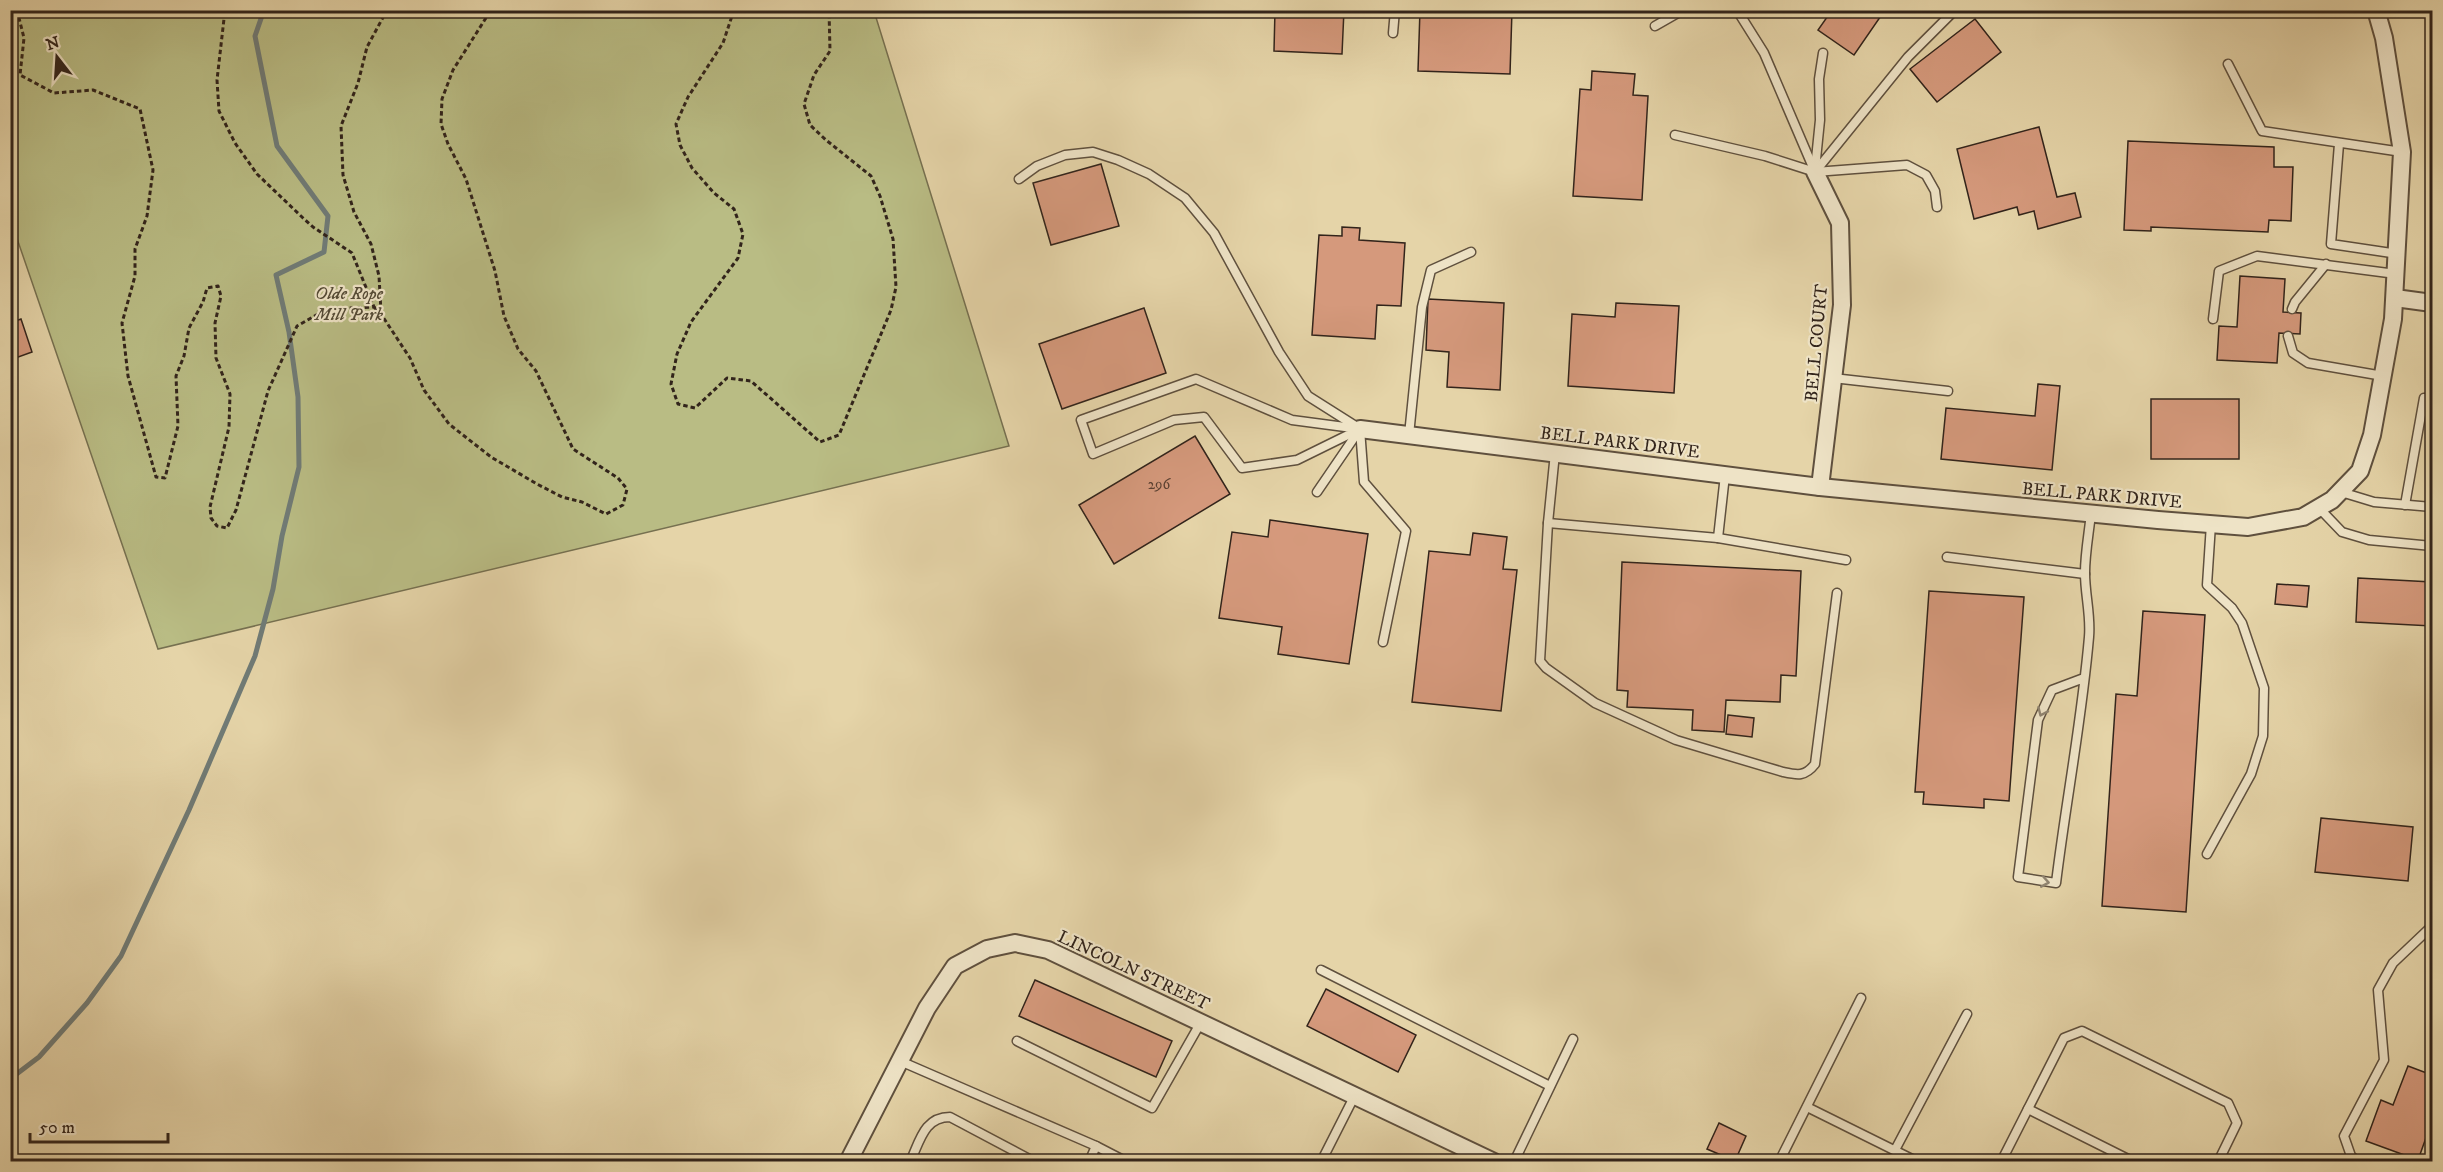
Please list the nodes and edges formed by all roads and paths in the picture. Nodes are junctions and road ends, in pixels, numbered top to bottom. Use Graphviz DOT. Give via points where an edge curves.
graph roads {
  1 [pos="17,10"];
  2 [pos="225,10"];
  3 [pos="387,10"];
  4 [pos="491,10"];
  5 [pos="734,10"];
  6 [pos="829,10"];
  7 [pos="1395,10"];
  8 [pos="1683,10"];
  9 [pos="1737,10"];
  10 [pos="1955,10"];
  11 [pos="2376,10"];
  12 [pos="1655,26"];
  13 [pos="1393,33"];
  14 [pos="1823,52"];
  15 [pos="2228,64"];
  16 [pos="1675,135"];
  17 [pos="2339,144"];
  18 [pos="2402,152"];
  19 [pos="1815,172"];
  20 [pos="1019,179"];
  21 [pos="1937,207"];
  22 [pos="1471,252"];
  23 [pos="2397,254"];
  24 [pos="2326,264"];
  25 [pos="2396,274"];
  26 [pos="2396,298"];
  27 [pos="2433,303"];
  28 [pos="374,307"];
  29 [pos="2292,309"];
  30 [pos="381,314"];
  31 [pos="2213,319"];
  32 [pos="2288,336"];
  33 [pos="2383,376"];
  34 [pos="1833,378"];
  35 [pos="1948,391"];
  36 [pos="2424,398"];
  37 [pos="1360,429"];
  38 [pos="1409,435"];
  39 [pos="1555,453"];
  40 [pos="1725,475"];
  41 [pos="1820,487"];
  42 [pos="1317,492"];
  43 [pos="2340,492"];
  44 [pos="2404,505"];
  45 [pos="2433,507"];
  46 [pos="2319,508"];
  47 [pos="2091,513"];
  48 [pos="1548,524"];
  49 [pos="2211,524"];
  50 [pos="1718,538"];
  51 [pos="2433,546"];
  52 [pos="1947,557"];
  53 [pos="1846,560"];
  54 [pos="2085,574"];
  55 [pos="1837,593"];
  56 [pos="1383,642"];
  57 [pos="2084,678"];
  58 [pos="2206,854"];
  59 [pos="2433,926"];
  60 [pos="1321,970"];
  61 [pos="1862,998"];
  62 [pos="1967,1014"];
  63 [pos="1201,1022"];
  64 [pos="1573,1039"];
  65 [pos="1017,1041"];
  66 [pos="900,1061"];
  67 [pos="1550,1086"];
  68 [pos="1355,1095"];
  69 [pos="1807,1107"];
  70 [pos="2028,1109"];
  71 [pos="1096,1146"];
  72 [pos="1895,1150"];
  73 [pos="848,1161"];
  74 [pos="910,1161"];
  75 [pos="1035,1161"];
  76 [pos="1089,1161"];
  77 [pos="1127,1161"];
  78 [pos="1321,1161"];
  79 [pos="1494,1161"];
  80 [pos="1514,1161"];
  81 [pos="1779,1161"];
  82 [pos="1918,1161"];
  83 [pos="2001,1161"];
  84 [pos="2134,1161"];
  85 [pos="2218,1161"];
  86 [pos="2358,1161"];
  1 -- 28 [label="path" via="24,38 20,75 54,93 93,90 140,109 153,170 147,216 135,249 135,276 122,323 128,376 156,477 165,478 174,448 178,426 176,375 189,328 207,288 218,286 221,296 215,323 216,358 230,394 229,427 210,507 217,526 227,528 236,510 268,391 297,326 327,309"];
  2 -- 28 [label="path" via="217,80 219,111 235,144 257,174 313,227 352,253"];
  3 -- 30 [label="path" via="367,47 341,126 343,175 354,212 371,244 379,276"];
  4 -- 30 [label="path" via="453,70 442,99 441,124 466,179 495,271 504,316 518,349 536,371 573,449 618,478 627,489 623,506 606,514 562,497 491,457 449,424 424,390 410,358"];
  5 -- 6 [label="path" via="723,44 688,97 676,124 680,145 692,168 734,209 743,234 738,258 690,322 671,384 678,404 695,408 727,378 751,381 820,442 839,435 891,310 896,287 893,239 871,176 810,125 804,104 814,75 830,51"];
  7 -- 13 [label="lane"];
  8 -- 12 [label="lane"];
  9 -- 19 [label="lane" via="1764,53"];
  10 -- 19 [label="lane" via="1908,57"];
  11 -- 18 [label="street, BELL PARK DRIVE"];
  14 -- 19 [label="lane"];
  15 -- 17 [label="lane" via="2262,131"];
  16 -- 19 [label="lane"];
  17 -- 18 [label="lane"];
  17 -- 23 [label="lane" via="2331,244"];
  18 -- 23 [label="street, BELL PARK DRIVE"];
  19 -- 21 [label="lane" via="1907,165 1926,175 1935,191"];
  19 -- 34 [label="street, BELL COURT" via="1840,223 1842,305"];
  20 -- 37 [label="lane" via="1037,166 1065,155 1093,152 1149,174 1185,198 1214,233 1279,352 1308,396"];
  22 -- 38 [label="lane" via="1431,270 1422,307"];
  23 -- 25 [label="street, BELL PARK DRIVE"];
  24 -- 25 [label="lane"];
  24 -- 29 [label="lane"];
  24 -- 31 [label="lane" via="2257,256 2219,271"];
  25 -- 26 [label="street, BELL PARK DRIVE"];
  26 -- 27 [label="street"];
  26 -- 33 [label="street, BELL PARK DRIVE"];
  28 -- 30 [label="path"];
  32 -- 33 [label="lane" via="2293,353 2307,363"];
  33 -- 43 [label="street, BELL PARK DRIVE" via="2372,435 2360,471"];
  34 -- 35 [label="lane"];
  34 -- 41 [label="street, BELL COURT"];
  36 -- 44 [label="lane"];
  37 -- 37 [label="lane" via="1292,420 1196,379 1081,420 1093,454 1174,420 1204,417 1242,468 1297,460"];
  37 -- 38 [label="street, BELL PARK DRIVE"];
  37 -- 42 [label="lane"];
  37 -- 56 [label="lane" via="1364,482 1406,531"];
  38 -- 39 [label="street, BELL PARK DRIVE"];
  39 -- 40 [label="street, BELL PARK DRIVE"];
  39 -- 48 [label="lane"];
  40 -- 41 [label="street, BELL PARK DRIVE"];
  40 -- 50 [label="lane"];
  41 -- 47 [label="street, BELL PARK DRIVE"];
  43 -- 44 [label="lane" via="2374,502"];
  43 -- 46 [label="street, BELL PARK DRIVE"];
  44 -- 45 [label="lane"];
  46 -- 49 [label="street, BELL PARK DRIVE" via="2303,517 2248,527"];
  46 -- 51 [label="lane" via="2342,532 2369,540"];
  47 -- 49 [label="street, BELL PARK DRIVE"];
  47 -- 54 [label="lane"];
  48 -- 50 [label="lane"];
  48 -- 55 [label="lane" via="1539,651 1546,668 1595,703 1676,740 1783,772 1799,775 1809,772 1815,764"];
  49 -- 58 [label="lane" via="2207,585 2242,623 2264,688 2263,736 2251,774"];
  50 -- 53 [label="lane"];
  52 -- 54 [label="lane"];
  54 -- 57 [label="lane" via="2090,611"];
  57 -- 57 [label="lane, one-way" via="2052,690 2038,720 2018,877 2056,883"];
  59 -- 86 [label="lane" via="2393,963 2378,990 2384,1060 2344,1136 2351,1156"];
  60 -- 67 [label="lane"];
  61 -- 69 [label="lane"];
  62 -- 72 [label="lane"];
  63 -- 65 [label="lane" via="1152,1108"];
  63 -- 66 [label="street, LINCOLN STREET" via="1048,950 1014,943 987,949 955,966 927,1008"];
  63 -- 68 [label="street, LINCOLN STREET"];
  64 -- 67 [label="lane"];
  66 -- 71 [label="lane"];
  66 -- 73 [label="street, LINCOLN STREET"];
  67 -- 80 [label="lane"];
  68 -- 78 [label="lane"];
  68 -- 79 [label="street, LINCOLN STREET"];
  69 -- 72 [label="lane"];
  69 -- 81 [label="lane"];
  70 -- 83 [label="lane"];
  70 -- 84 [label="lane"];
  70 -- 85 [label="lane" via="2064,1038 2082,1031 2228,1103 2237,1123"];
  71 -- 76 [label="lane"];
  71 -- 77 [label="lane"];
  72 -- 82 [label="lane"];
  74 -- 75 [label="lane" via="929,1123 938,1117 950,1117"];
}
